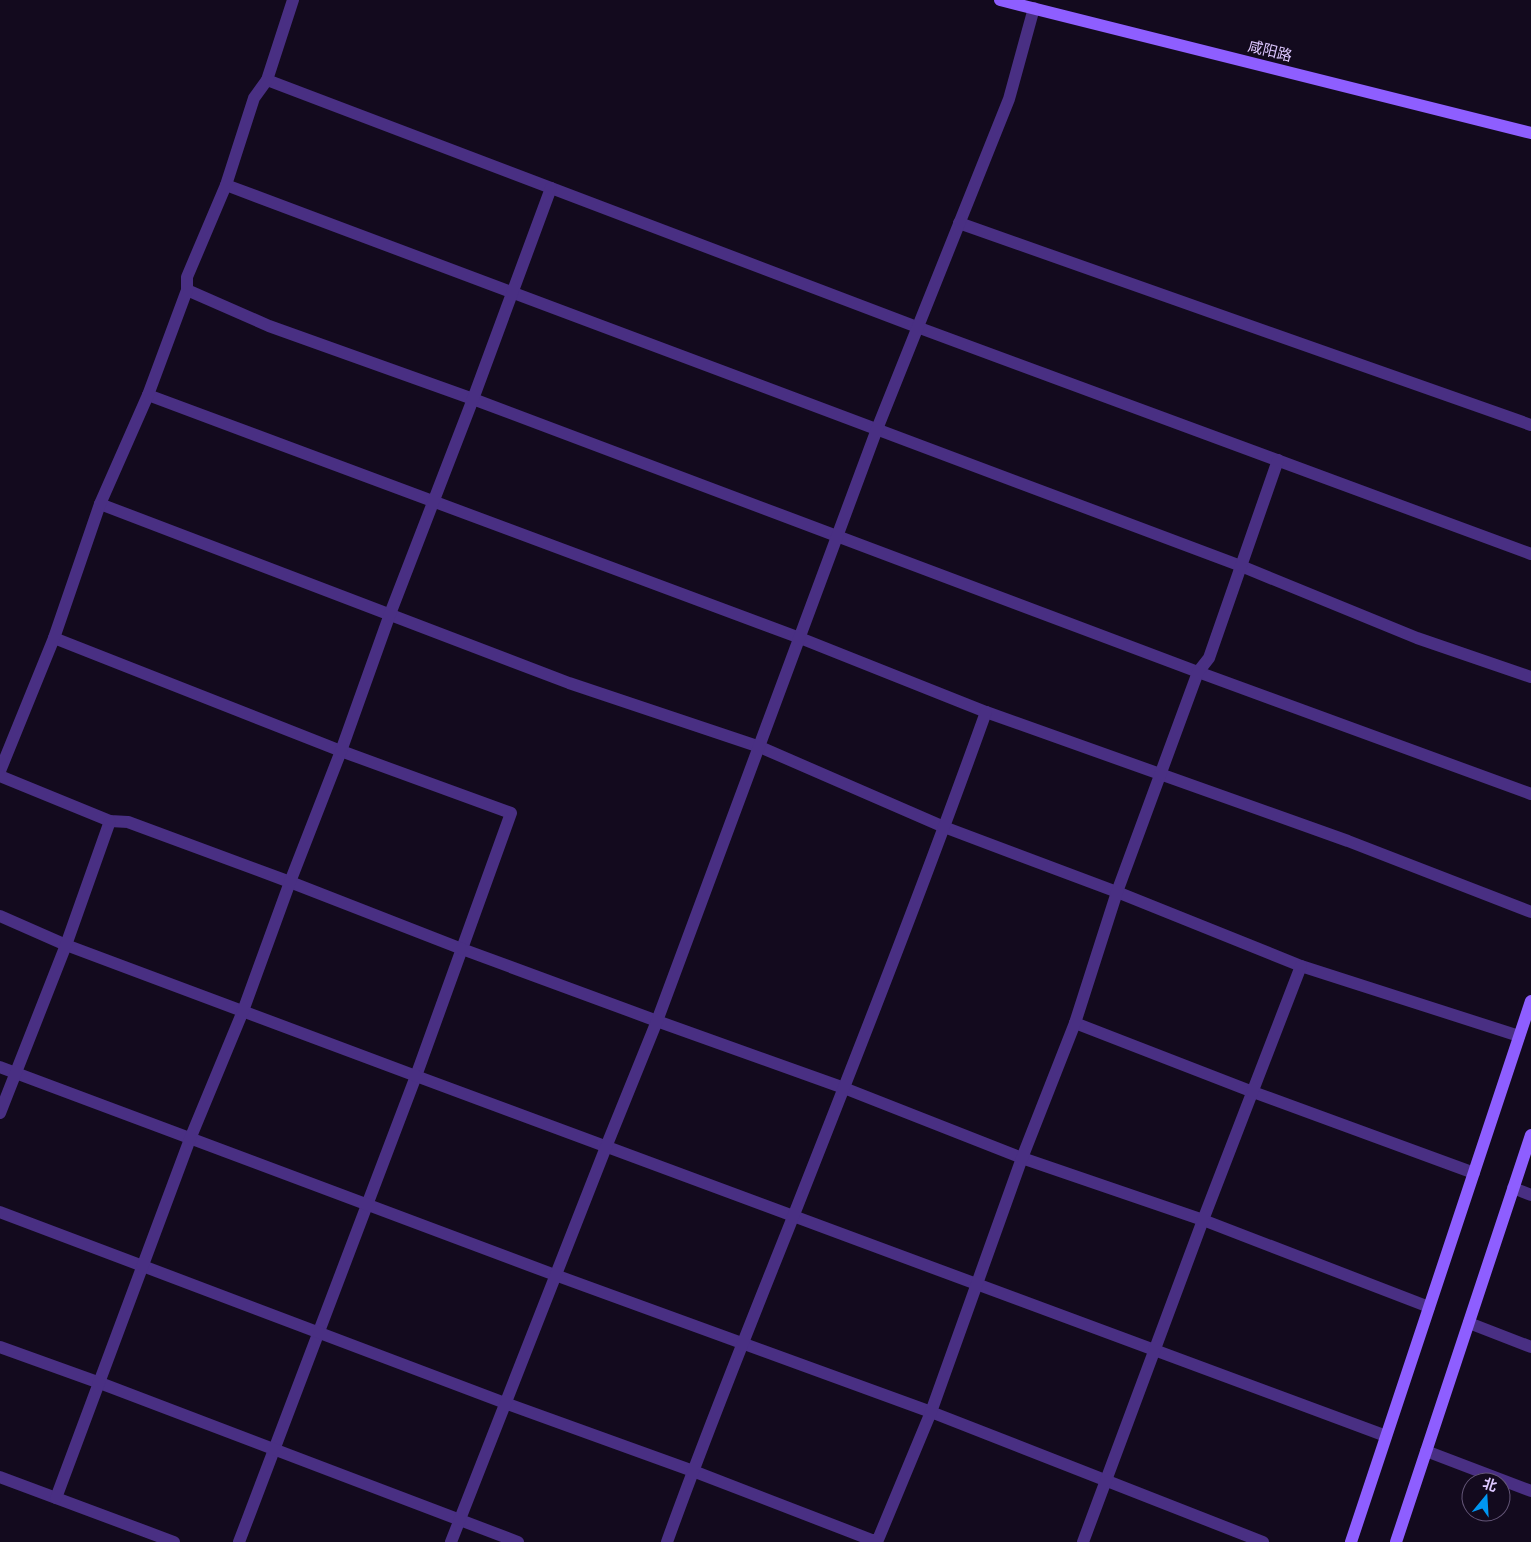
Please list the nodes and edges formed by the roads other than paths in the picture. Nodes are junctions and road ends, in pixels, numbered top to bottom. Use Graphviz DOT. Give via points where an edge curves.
graph roads {
  1 [pos="293,0"];
  2 [pos="1000,0"];
  3 [pos="1034,8"];
  4 [pos="267,80"];
  5 [pos="1531,133"];
  6 [pos="226,185"];
  7 [pos="551,188"];
  8 [pos="960,223"];
  9 [pos="187,290"];
  10 [pos="512,293"];
  11 [pos="917,327"];
  12 [pos="148,395"];
  13 [pos="473,399"];
  14 [pos="1531,424"];
  15 [pos="877,429"];
  16 [pos="1278,460"];
  17 [pos="433,501"];
  18 [pos="100,504"];
  19 [pos="837,537"];
  20 [pos="1531,554"];
  21 [pos="1241,566"];
  22 [pos="390,614"];
  23 [pos="54,638"];
  24 [pos="800,638"];
  25 [pos="1198,672"];
  26 [pos="1531,677"];
  27 [pos="986,712"];
  28 [pos="760,747"];
  29 [pos="341,751"];
  30 [pos="0,771"];
  31 [pos="1160,775"];
  32 [pos="0,776"];
  33 [pos="1531,794"];
  34 [pos="110,821"];
  35 [pos="944,827"];
  36 [pos="290,882"];
  37 [pos="1117,892"];
  38 [pos="1531,912"];
  39 [pos="0,916"];
  40 [pos="66,945"];
  41 [pos="462,949"];
  42 [pos="1301,966"];
  43 [pos="1531,1001"];
  44 [pos="243,1011"];
  45 [pos="658,1021"];
  46 [pos="1075,1023"];
  47 [pos="1519,1036"];
  48 [pos="0,1067"];
  49 [pos="15,1072"];
  50 [pos="416,1076"];
  51 [pos="844,1088"];
  52 [pos="1253,1092"];
  53 [pos="0,1113"];
  54 [pos="1531,1135"];
  55 [pos="190,1139"];
  56 [pos="606,1147"];
  57 [pos="1022,1158"];
  58 [pos="1474,1173"];
  59 [pos="1513,1188"];
  60 [pos="1531,1194"];
  61 [pos="368,1205"];
  62 [pos="0,1212"];
  63 [pos="793,1217"];
  64 [pos="1203,1220"];
  65 [pos="142,1266"];
  66 [pos="555,1275"];
  67 [pos="977,1283"];
  68 [pos="1429,1307"];
  69 [pos="1469,1323"];
  70 [pos="319,1334"];
  71 [pos="743,1343"];
  72 [pos="0,1346"];
  73 [pos="1531,1347"];
  74 [pos="1154,1350"];
  75 [pos="100,1382"];
  76 [pos="505,1403"];
  77 [pos="931,1412"];
  78 [pos="1386,1436"];
  79 [pos="275,1449"];
  80 [pos="1426,1451"];
  81 [pos="693,1471"];
  82 [pos="0,1477"];
  83 [pos="1105,1480"];
  84 [pos="1531,1491"];
  85 [pos="56,1498"];
  86 [pos="460,1520"];
  87 [pos="174,1542"];
  88 [pos="239,1542"];
  89 [pos="451,1542"];
  90 [pos="518,1542"];
  91 [pos="667,1542"];
  92 [pos="1083,1542"];
  93 [pos="1263,1542"];
  94 [pos="1352,1542"];
  95 [pos="1396,1542"];
  1 -- 4 [label="street"];
  2 -- 3 [label="street, 咸阳路"];
  3 -- 5 [label="street, 咸阳路"];
  3 -- 8 [label="street" via="1009,99"];
  4 -- 6 [label="street" via="254,98"];
  4 -- 7 [label="street"];
  6 -- 9 [label="street" via="187,276"];
  6 -- 10 [label="street"];
  7 -- 10 [label="street"];
  7 -- 11 [label="street"];
  8 -- 11 [label="street"];
  8 -- 14 [label="street"];
  9 -- 12 [label="street"];
  9 -- 13 [label="street" via="269,326"];
  10 -- 13 [label="street"];
  10 -- 15 [label="street"];
  11 -- 15 [label="street"];
  11 -- 16 [label="street"];
  12 -- 17 [label="street"];
  12 -- 18 [label="street"];
  13 -- 17 [label="street"];
  13 -- 19 [label="street"];
  15 -- 19 [label="street"];
  15 -- 21 [label="street"];
  16 -- 20 [label="street"];
  16 -- 21 [label="street"];
  17 -- 22 [label="street"];
  17 -- 24 [label="street"];
  18 -- 22 [label="street"];
  18 -- 23 [label="street"];
  19 -- 24 [label="street"];
  19 -- 25 [label="street"];
  21 -- 25 [label="street" via="1209,658"];
  21 -- 26 [label="street" via="1417,638"];
  22 -- 28 [label="street" via="569,683"];
  22 -- 29 [label="street"];
  23 -- 29 [label="street"];
  23 -- 30 [label="street"];
  24 -- 27 [label="street"];
  24 -- 28 [label="street"];
  25 -- 31 [label="street"];
  25 -- 33 [label="street"];
  27 -- 31 [label="street"];
  27 -- 35 [label="street"];
  28 -- 35 [label="street"];
  28 -- 45 [label="street"];
  29 -- 36 [label="street"];
  29 -- 41 [label="street" via="511,813"];
  31 -- 37 [label="street"];
  31 -- 38 [label="street" via="1348,841"];
  32 -- 34 [label="street"];
  34 -- 36 [label="street" via="128,822"];
  34 -- 40 [label="street"];
  35 -- 37 [label="street"];
  35 -- 51 [label="street"];
  36 -- 41 [label="street"];
  36 -- 44 [label="street"];
  37 -- 42 [label="street"];
  37 -- 46 [label="street"];
  39 -- 40 [label="street"];
  40 -- 44 [label="street"];
  40 -- 49 [label="street"];
  41 -- 45 [label="street"];
  41 -- 50 [label="street"];
  42 -- 47 [label="street"];
  42 -- 52 [label="street"];
  43 -- 47 [label="street"];
  44 -- 50 [label="street"];
  44 -- 55 [label="street"];
  45 -- 51 [label="street"];
  45 -- 56 [label="street"];
  46 -- 52 [label="street"];
  46 -- 57 [label="street"];
  47 -- 58 [label="street"];
  48 -- 49 [label="street"];
  49 -- 53 [label="street"];
  49 -- 55 [label="street"];
  50 -- 56 [label="street"];
  50 -- 61 [label="street"];
  51 -- 57 [label="street"];
  51 -- 63 [label="street"];
  52 -- 58 [label="street"];
  52 -- 64 [label="street"];
  54 -- 59 [label="street"];
  55 -- 61 [label="street"];
  55 -- 65 [label="street"];
  56 -- 63 [label="street"];
  56 -- 66 [label="street"];
  57 -- 64 [label="street"];
  57 -- 67 [label="street"];
  58 -- 68 [label="street"];
  59 -- 60 [label="street"];
  59 -- 69 [label="street"];
  61 -- 66 [label="street"];
  61 -- 70 [label="street"];
  62 -- 65 [label="street"];
  63 -- 67 [label="street"];
  63 -- 71 [label="street"];
  64 -- 68 [label="street"];
  64 -- 74 [label="street"];
  65 -- 70 [label="street"];
  65 -- 75 [label="street"];
  66 -- 71 [label="street"];
  66 -- 76 [label="street"];
  67 -- 74 [label="street"];
  67 -- 77 [label="street"];
  68 -- 78 [label="street"];
  69 -- 73 [label="street"];
  69 -- 80 [label="street"];
  70 -- 76 [label="street"];
  70 -- 79 [label="street"];
  71 -- 77 [label="street"];
  71 -- 81 [label="street"];
  72 -- 75 [label="street"];
  74 -- 78 [label="street"];
  74 -- 83 [label="street"];
  75 -- 79 [label="street"];
  75 -- 85 [label="street"];
  76 -- 81 [label="street"];
  76 -- 86 [label="street"];
  77 -- 81 [label="street" via="877,1542"];
  77 -- 83 [label="street"];
  78 -- 94 [label="street"];
  79 -- 86 [label="street"];
  79 -- 88 [label="street"];
  80 -- 84 [label="street"];
  80 -- 95 [label="street"];
  81 -- 91 [label="street"];
  82 -- 85 [label="street"];
  83 -- 92 [label="street"];
  83 -- 93 [label="street"];
  85 -- 87 [label="street"];
  86 -- 89 [label="street"];
  86 -- 90 [label="street"];
}
